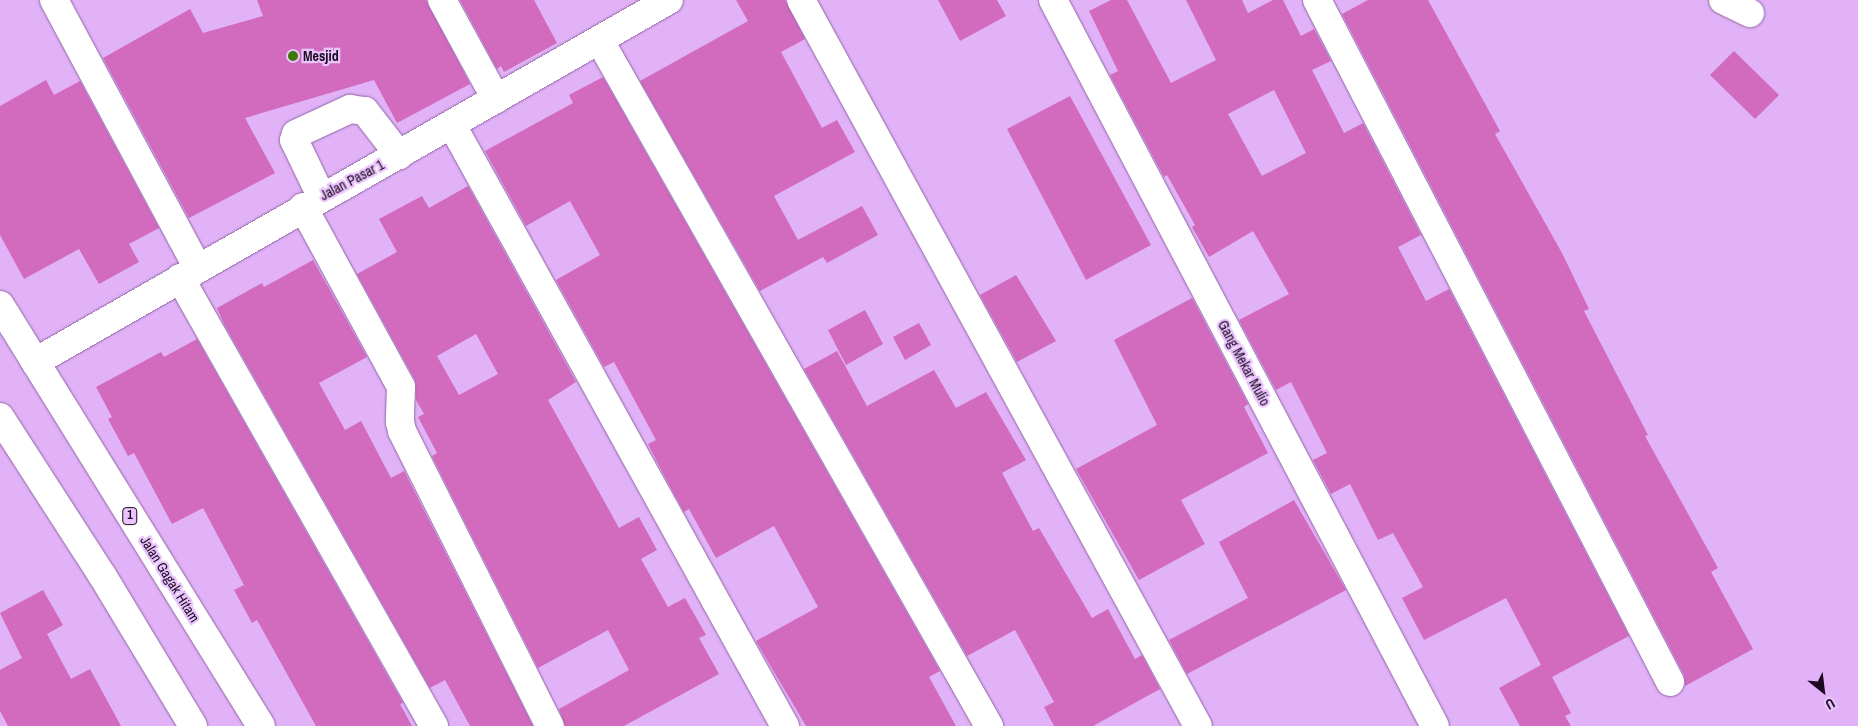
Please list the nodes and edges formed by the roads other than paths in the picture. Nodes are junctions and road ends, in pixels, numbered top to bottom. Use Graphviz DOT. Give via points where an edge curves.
graph roads {
  1 [pos="54,0"];
  2 [pos="442,0"];
  3 [pos="669,0"];
  4 [pos="801,0"];
  5 [pos="1053,0"];
  6 [pos="1317,0"];
  7 [pos="1723,0"];
  8 [pos="1750,13"];
  9 [pos="600,41"];
  10 [pos="496,99"];
  11 [pos="452,125"];
  12 [pos="399,155"];
  13 [pos="312,202"];
  14 [pos="189,273"];
  15 [pos="0,305"];
  16 [pos="35,362"];
  17 [pos="0,418"];
  18 [pos="1670,682"];
  19 [pos="193,726"];
  20 [pos="261,726"];
  21 [pos="434,726"];
  22 [pos="550,726"];
  23 [pos="785,726"];
  24 [pos="989,726"];
  25 [pos="1198,726"];
  26 [pos="1435,726"];
  1 -- 14 [label="main road"];
  2 -- 10 [label="main road"];
  3 -- 9 [label="main road, Jalan Pasar 1"];
  4 -- 25 [label="main road"];
  5 -- 26 [label="main road, Gang Mekar Mulio"];
  6 -- 18 [label="main road"];
  7 -- 8 [label="main road"];
  9 -- 10 [label="main road, Jalan Pasar 1"];
  9 -- 24 [label="main road"];
  10 -- 11 [label="main road, Jalan Pasar 1"];
  11 -- 12 [label="main road, Jalan Pasar 1"];
  11 -- 23 [label="main road"];
  12 -- 13 [label="main road, Jalan Pasar 1"];
  12 -- 13 [label="main road" via="365,111 350,109 296,134 294,140"];
  13 -- 14 [label="main road, Jalan Pasar 1"];
  13 -- 22 [label="main road" via="401,387 402,431"];
  14 -- 16 [label="main road, Jalan Pasar 1"];
  14 -- 21 [label="main road"];
  15 -- 16 [label="main road, Jalan Gagak Hitam / 1"];
  16 -- 20 [label="main road, Jalan Gagak Hitam / 1"];
  17 -- 19 [label="main road" via="102,575"];
}
